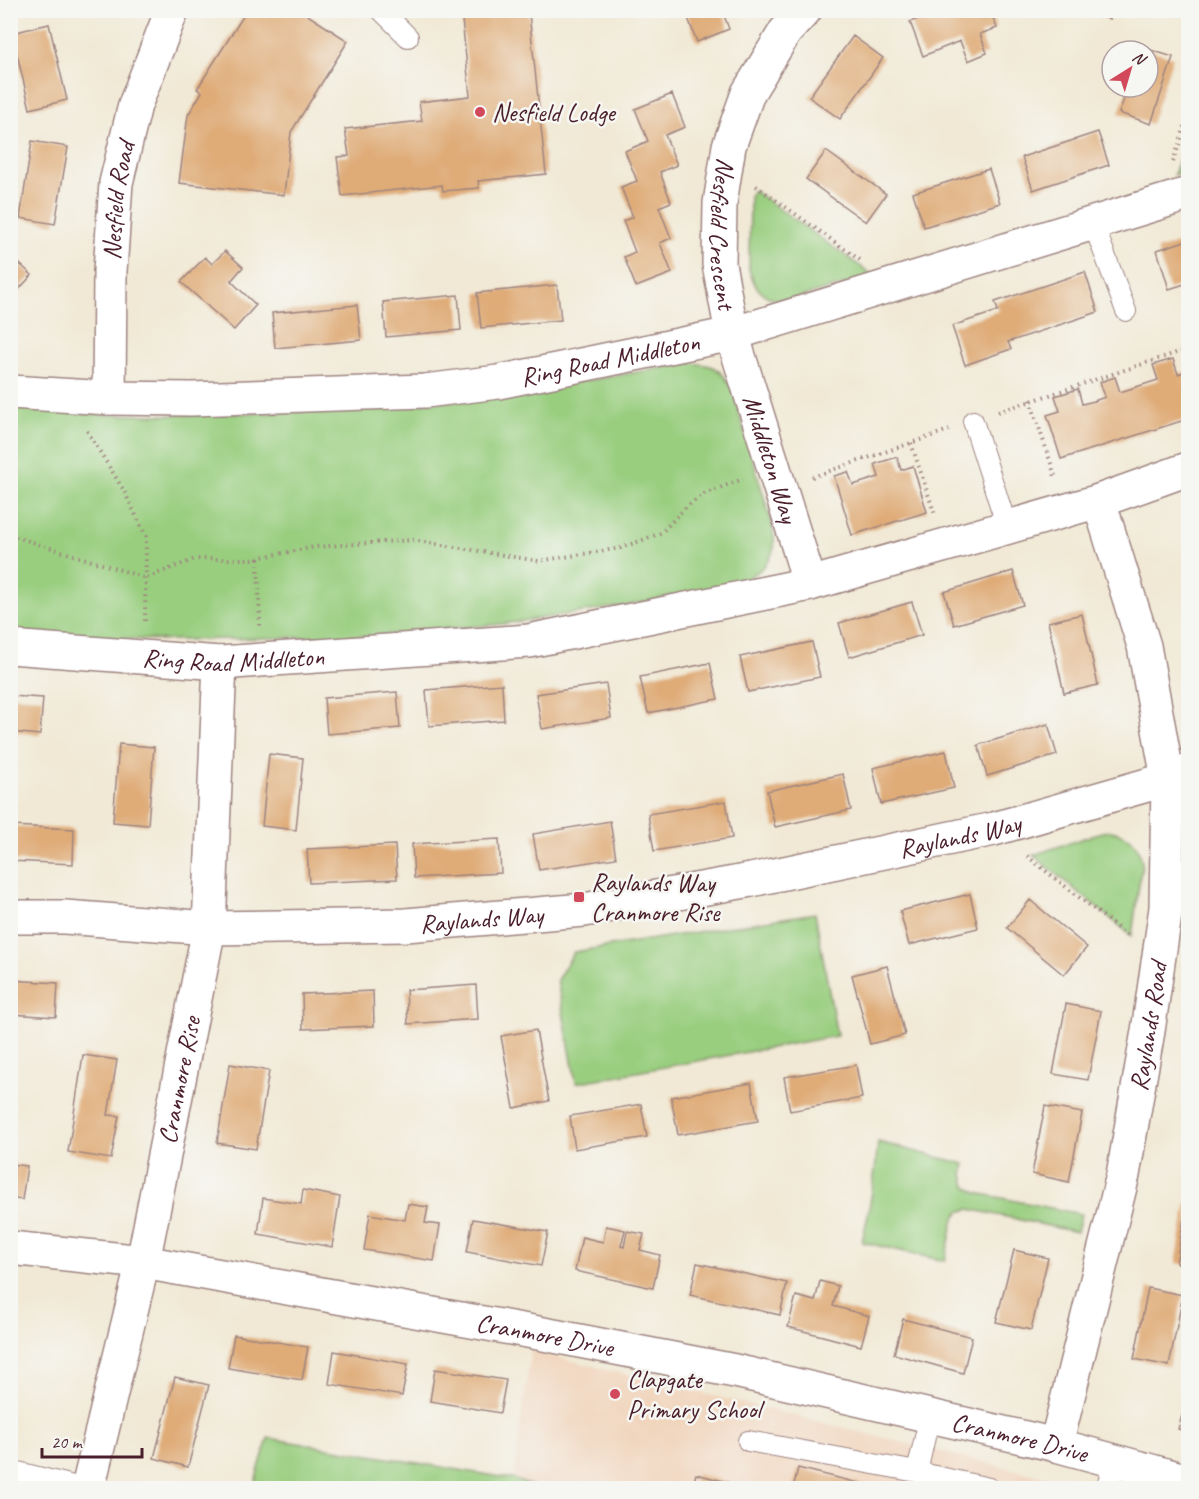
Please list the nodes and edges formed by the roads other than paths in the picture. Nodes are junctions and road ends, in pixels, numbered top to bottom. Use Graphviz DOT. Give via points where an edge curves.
graph roads {
  1 [pos="381,10"];
  2 [pos="806,10"];
  3 [pos="169,12"];
  4 [pos="408,37"];
  5 [pos="1188,194"];
  6 [pos="1093,223"];
  7 [pos="1126,311"];
  8 [pos="732,334"];
  9 [pos="10,392"];
  10 [pos="109,398"];
  11 [pos="973,421"];
  12 [pos="1188,469"];
  13 [pos="1099,501"];
  14 [pos="1007,527"];
  15 [pos="810,584"];
  16 [pos="10,647"];
  17 [pos="220,663"];
  18 [pos="1178,775"];
  19 [pos="10,917"];
  20 [pos="209,928"];
  21 [pos="10,1248"];
  22 [pos="142,1262"];
  23 [pos="930,1415"];
  24 [pos="748,1441"];
  25 [pos="1056,1444"];
  26 [pos="10,1470"];
  27 [pos="917,1472"];
  28 [pos="1110,1474"];
  29 [pos="1188,1481"];
  30 [pos="81,1488"];
  31 [pos="88,1488"];
  32 [pos="989,1488"];
  1 -- 4 [label="lane"];
  2 -- 8 [label="street, Nesfield Crescent" via="784,32 748,93 729,146 720,203 720,264"];
  3 -- 10 [label="street, Nesfield Road" via="135,105 116,183 110,271"];
  5 -- 6 [label="street, Ring Road Middleton"];
  6 -- 7 [label="lane"];
  6 -- 8 [label="street, Ring Road Middleton"];
  8 -- 10 [label="street, Ring Road Middleton" via="498,382 425,391"];
  8 -- 15 [label="street, Middleton Way"];
  9 -- 10 [label="street, Ring Road Middleton"];
  11 -- 14 [label="lane"];
  12 -- 13 [label="street, Ring Road Middleton"];
  13 -- 14 [label="street, Ring Road Middleton"];
  13 -- 18 [label="street, Raylands Road" via="1144,646"];
  14 -- 15 [label="street, Ring Road Middleton"];
  15 -- 17 [label="street, Ring Road Middleton" via="529,641"];
  16 -- 17 [label="street, Ring Road Middleton"];
  17 -- 20 [label="street, Cranmore Rise"];
  18 -- 20 [label="street, Raylands Way" via="994,829 584,910 406,925"];
  18 -- 25 [label="street, Raylands Road" via="1166,908 1123,1175"];
  19 -- 20 [label="street, Raylands Way" via="65,917"];
  20 -- 22 [label="street, Cranmore Rise"];
  21 -- 22 [label="street, Cranmore Drive"];
  22 -- 23 [label="street, Cranmore Drive" via="534,1332"];
  22 -- 31 [label="street, Cranmore Rise"];
  23 -- 25 [label="street, Cranmore Drive"];
  23 -- 27 [label="lane"];
  24 -- 27 [label="lane"];
  25 -- 28 [label="street, Cranmore Drive"];
  26 -- 30 [label="lane"];
  27 -- 32 [label="lane"];
  28 -- 29 [label="street, Cranmore Drive"];
}
